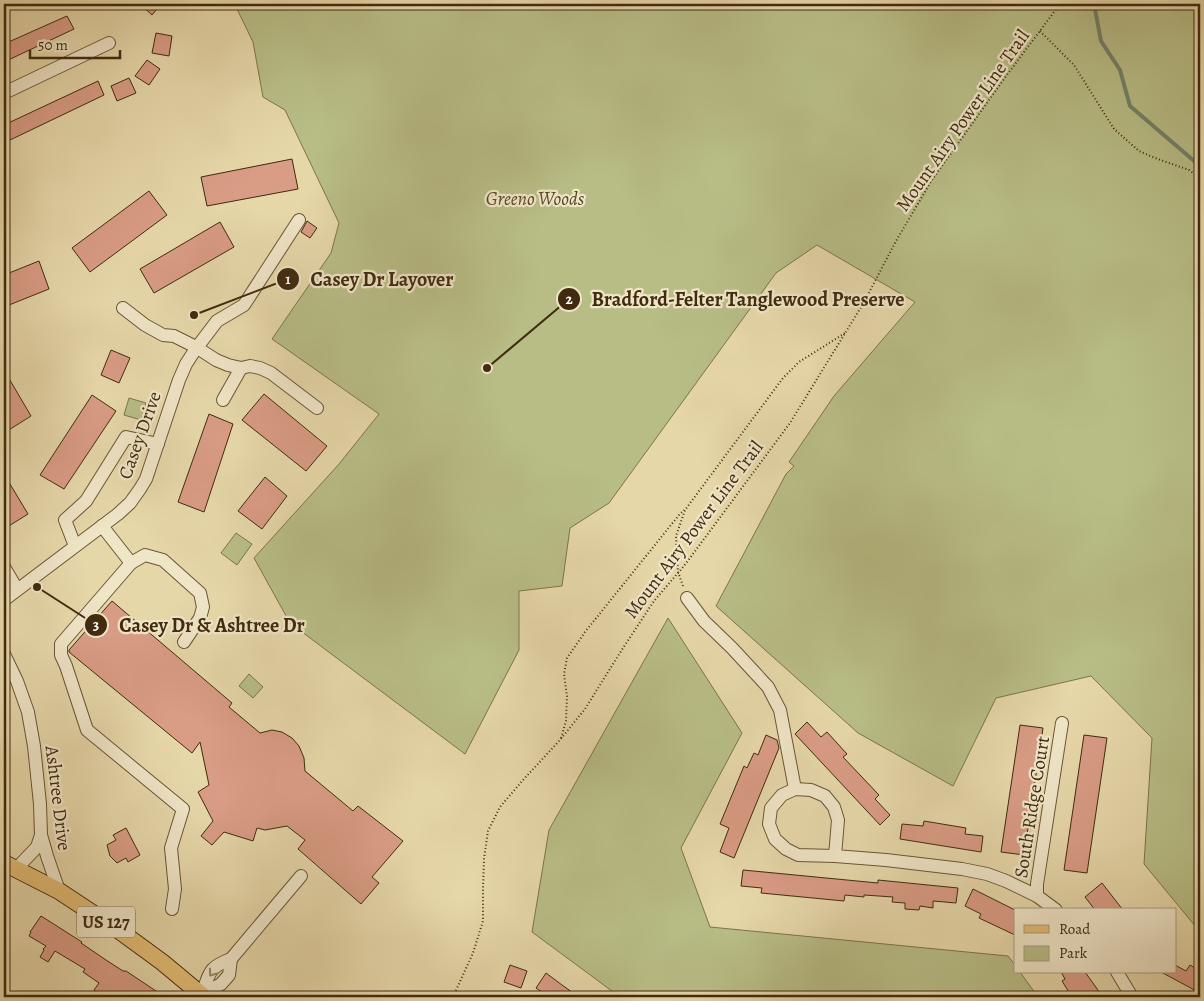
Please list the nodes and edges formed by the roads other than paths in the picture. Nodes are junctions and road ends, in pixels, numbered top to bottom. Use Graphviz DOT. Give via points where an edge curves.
graph roads {
  1 [pos="109,43"];
  2 [pos="4,93"];
  3 [pos="299,220"];
  4 [pos="123,308"];
  5 [pos="196,347"];
  6 [pos="241,368"];
  7 [pos="223,400"];
  8 [pos="317,408"];
  9 [pos="158,444"];
  10 [pos="102,526"];
  11 [pos="76,546"];
  12 [pos="131,563"];
  13 [pos="4,567"];
  14 [pos="18,589"];
  15 [pos="687,598"];
  16 [pos="4,600"];
  17 [pos="184,642"];
  18 [pos="4,654"];
  19 [pos="1062,723"];
  20 [pos="795,789"];
  21 [pos="41,835"];
  22 [pos="835,856"];
  23 [pos="10,866"];
  24 [pos="301,876"];
  25 [pos="59,890"];
  26 [pos="1037,896"];
  27 [pos="1053,908"];
  28 [pos="172,909"];
  29 [pos="1118,974"];
  30 [pos="202,996"];
  31 [pos="1132,997"];
  1 -- 2 [label="street"];
  3 -- 5 [label="street, Casey Drive" via="244,305 217,321"];
  4 -- 5 [label="street" via="145,325"];
  5 -- 6 [label="street" via="222,363"];
  5 -- 9 [label="street, Casey Drive" via="179,380"];
  6 -- 7 [label="street"];
  6 -- 8 [label="street" via="250,366 271,373"];
  9 -- 10 [label="street, Casey Drive" via="140,489 130,503"];
  9 -- 11 [label="street" via="126,437 86,501 65,520"];
  10 -- 11 [label="street, Casey Drive"];
  10 -- 12 [label="street"];
  11 -- 14 [label="street, Casey Drive"];
  12 -- 17 [label="street" via="145,555 163,560 200,593 203,607 200,618"];
  12 -- 28 [label="street" via="61,644 61,655 87,730 183,809 171,848 176,889"];
  13 -- 14 [label="street"];
  14 -- 16 [label="street, Casey Drive"];
  15 -- 20 [label="street" via="704,621 768,687 780,710"];
  18 -- 21 [label="street, Ashtree Drive" via="28,712"];
  19 -- 26 [label="street, South Ridge Court"];
  20 -- 22 [label="street" via="811,790 825,796 834,807 838,820"];
  20 -- 22 [label="street" via="782,795 771,808 769,824 775,840 798,855"];
  21 -- 23 [label="street" via="32,853"];
  21 -- 25 [label="street, Ashtree Drive"];
  22 -- 26 [label="street" via="962,869 987,874"];
  23 -- 25 [label="main road, US 127"];
  24 -- 30 [label="street" via="231,960 219,964 209,974"];
  25 -- 30 [label="main road, US 127" via="162,962"];
  26 -- 27 [label="street"];
  29 -- 31 [label="street"];
}
